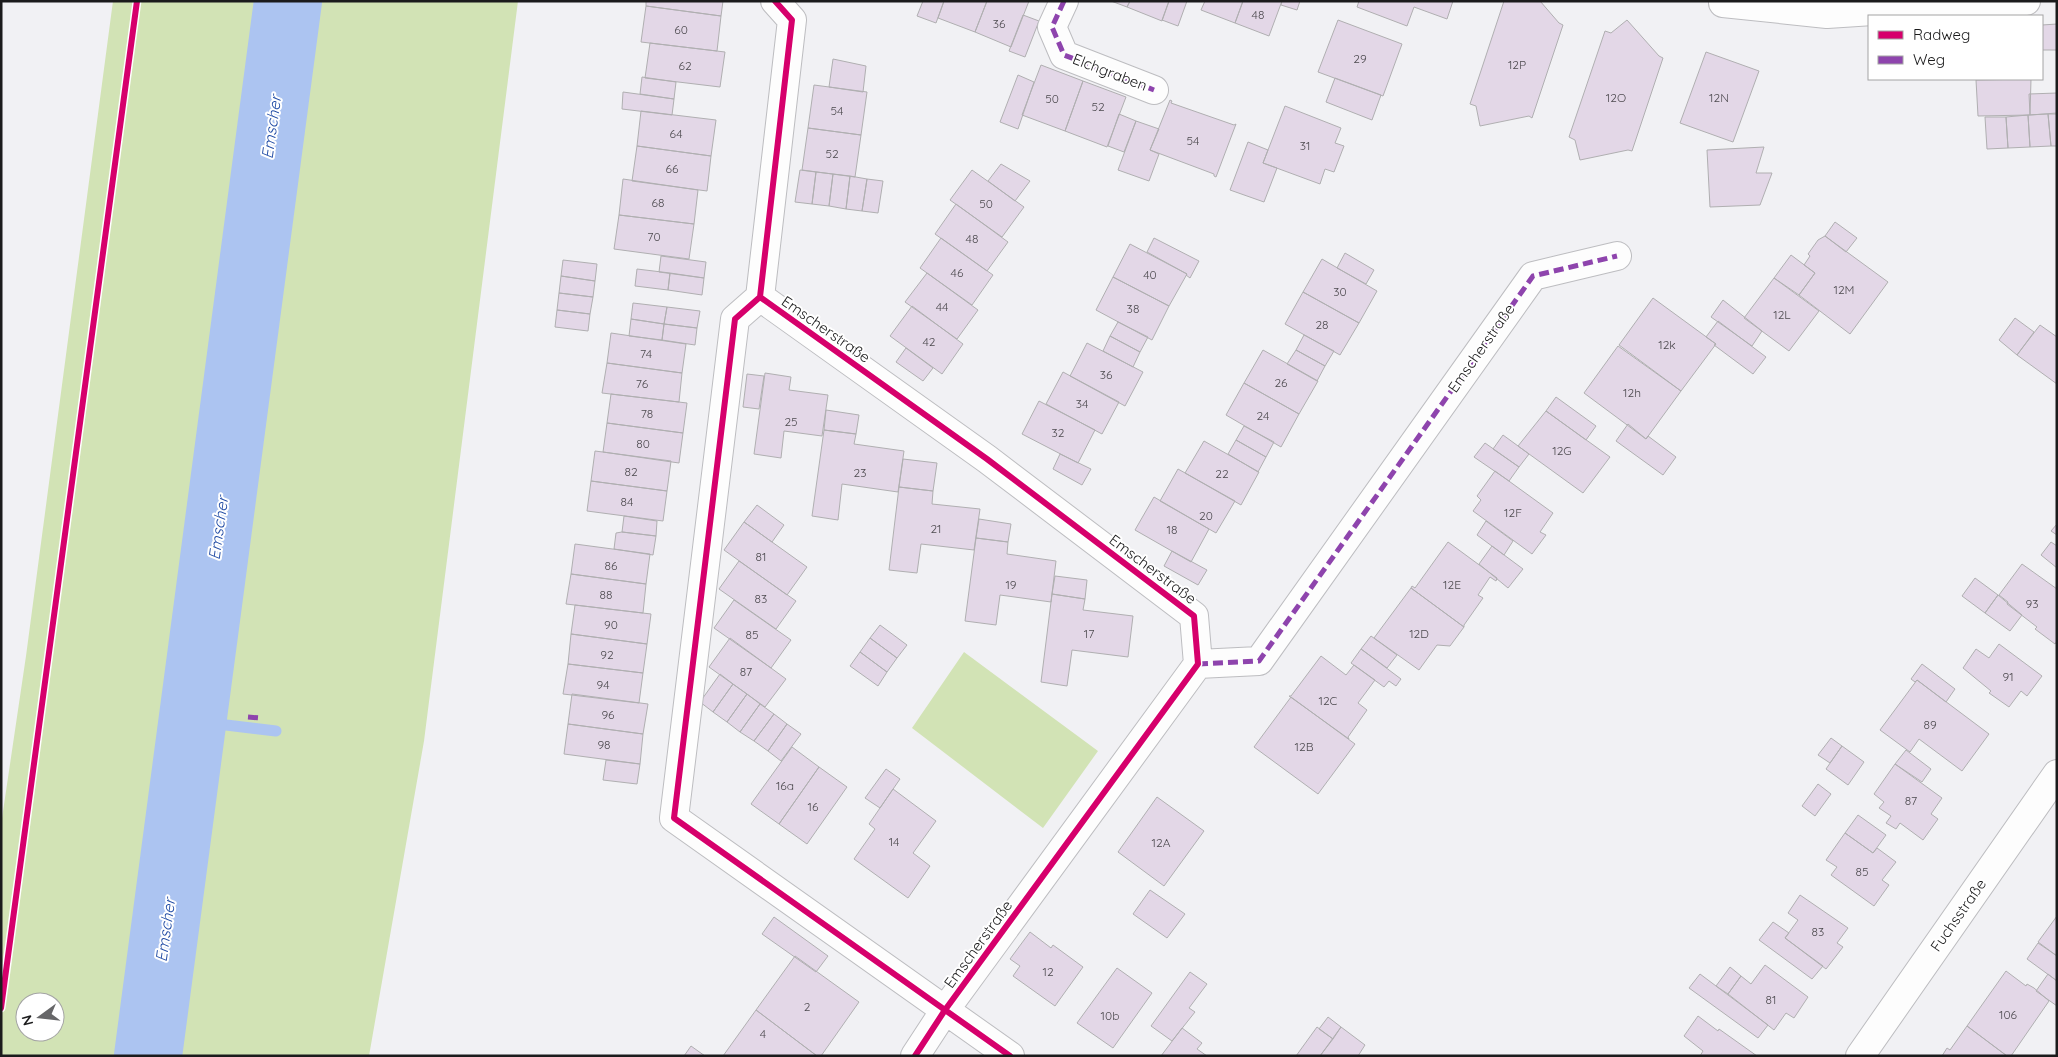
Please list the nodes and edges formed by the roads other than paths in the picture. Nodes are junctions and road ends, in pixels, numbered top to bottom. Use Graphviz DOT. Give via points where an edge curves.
graph roads {
  1 [pos="1064,1"];
  2 [pos="2026,1"];
  3 [pos="1723,3"];
  4 [pos="784,11"];
  5 [pos="1154,90"];
  6 [pos="1617,256"];
  7 [pos="760,297"];
  8 [pos="1198,664"];
  9 [pos="2057,774"];
  10 [pos="945,1010"];
  11 [pos="915,1056"];
  12 [pos="1010,1056"];
  13 [pos="1860,1056"];
  1 -- 5 [label="street, Elchgraben" via="1052,28 1064,55"];
  2 -- 3 [label="street" via="1827,14"];
  4 -- 7 [label="street, Emscherstraße"];
  6 -- 8 [label="street, Emscherstraße" via="1533,276 1259,661"];
  7 -- 8 [label="street, Emscherstraße" via="987,459 1194,616"];
  7 -- 10 [label="street, Emscherstraße" via="735,319 674,818"];
  8 -- 10 [label="street, Emscherstraße"];
  9 -- 13 [label="street, Fuchsstraße"];
  10 -- 11 [label="street"];
  10 -- 12 [label="street, Emscherstraße"];
}
